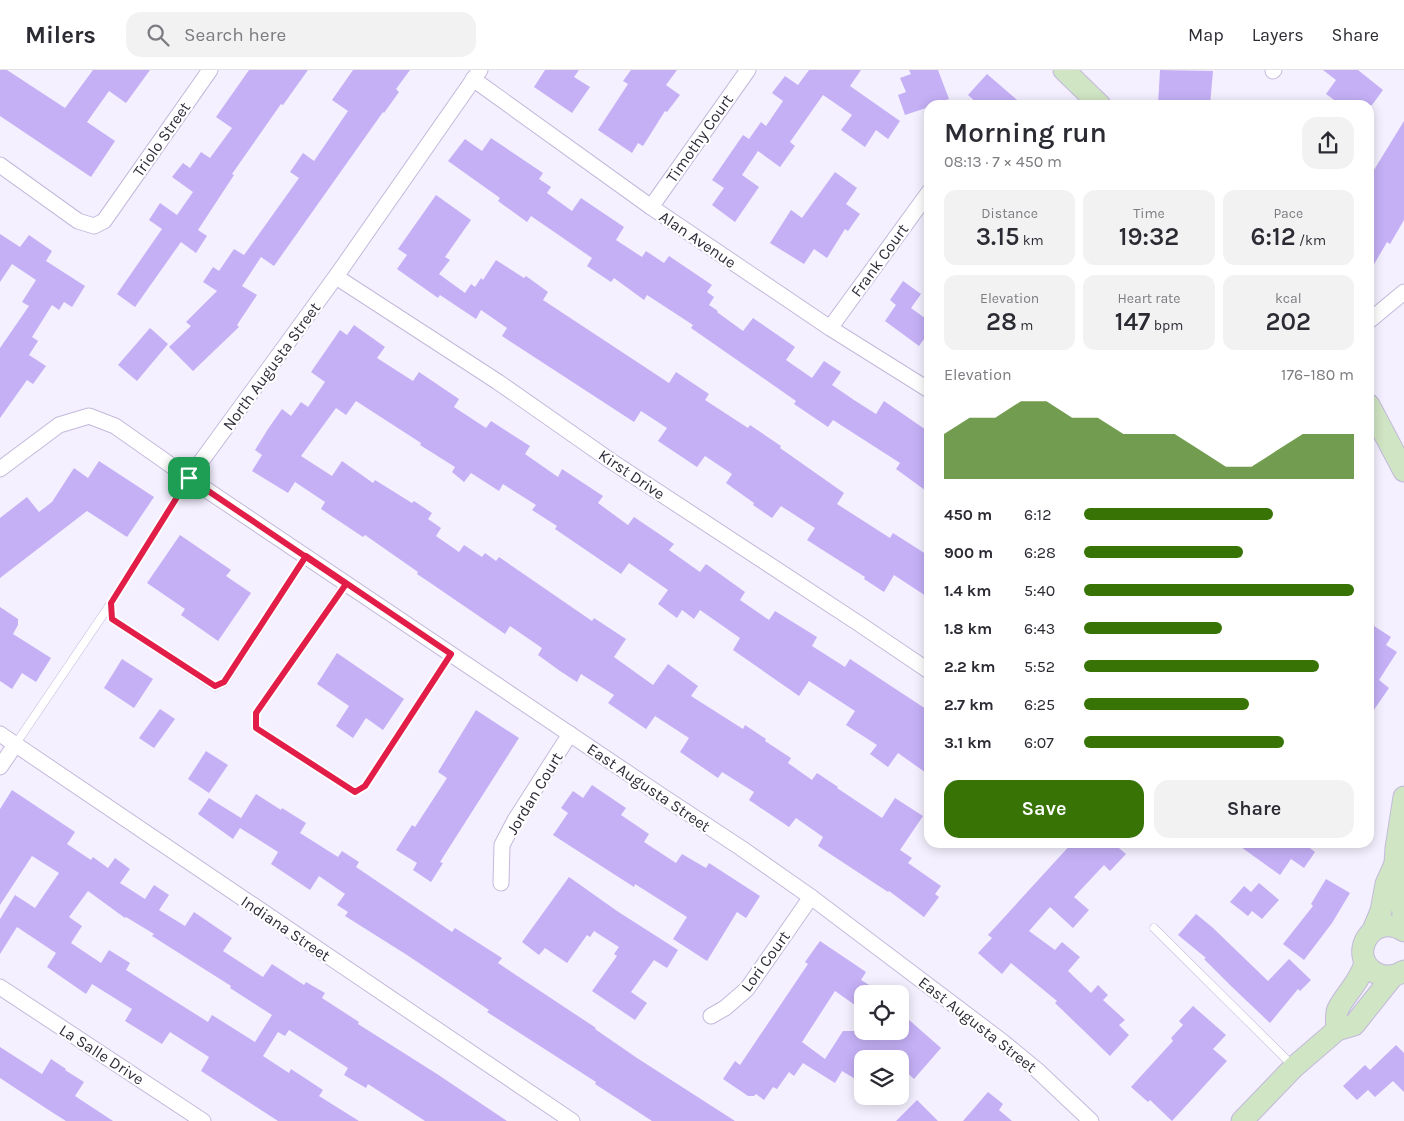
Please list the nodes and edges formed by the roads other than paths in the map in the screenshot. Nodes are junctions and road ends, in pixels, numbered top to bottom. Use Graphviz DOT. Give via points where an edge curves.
graph roads {
  1 [pos="210,70"];
  2 [pos="748,70"];
  3 [pos="1064,70"];
  4 [pos="476,75"];
  5 [pos="1095,100"];
  6 [pos="0,165"];
  7 [pos="924,199"];
  8 [pos="650,206"];
  9 [pos="337,275"];
  10 [pos="1404,292"];
  11 [pos="1374,317"];
  12 [pos="830,328"];
  13 [pos="924,387"];
  14 [pos="1374,414"];
  15 [pos="0,469"];
  16 [pos="1404,471"];
  17 [pos="189,478"];
  18 [pos="306,556"];
  19 [pos="346,584"];
  20 [pos="111,603"];
  21 [pos="451,654"];
  22 [pos="924,668"];
  23 [pos="0,734"];
  24 [pos="570,734"];
  25 [pos="15,744"];
  26 [pos="0,768"];
  27 [pos="1404,797"];
  28 [pos="1395,864"];
  29 [pos="501,883"];
  30 [pos="811,896"];
  31 [pos="1404,924"];
  32 [pos="1154,928"];
  33 [pos="1373,930"];
  34 [pos="1404,931"];
  35 [pos="1365,963"];
  36 [pos="1399,973"];
  37 [pos="0,987"];
  38 [pos="711,1016"];
  39 [pos="1337,1030"];
  40 [pos="1294,1068"];
  41 [pos="203,1121"];
  42 [pos="572,1121"];
  43 [pos="1091,1121"];
  44 [pos="1242,1121"];
  1 -- 6 [label="street, Triolo Street" via="104,221 94,226 78,220"];
  2 -- 8 [label="street, Timothy Court"];
  3 -- 5 [label="street"];
  4 -- 8 [label="street, Alan Avenue"];
  4 -- 9 [label="street, North Augusta Street"];
  7 -- 12 [label="street, Frank Court"];
  8 -- 12 [label="street, Alan Avenue"];
  9 -- 17 [label="street, North Augusta Street"];
  9 -- 22 [label="street, Kirst Drive"];
  10 -- 11 [label="street"];
  12 -- 13 [label="street, Alan Avenue"];
  14 -- 16 [label="street"];
  15 -- 17 [label="street" via="59,425 89,416 115,426"];
  17 -- 18 [label="street, East Augusta Street"];
  17 -- 20 [label="lane"];
  18 -- 19 [label="street, East Augusta Street"];
  18 -- 20 [label="lane" via="224,682 215,686 112,619"];
  19 -- 21 [label="street, East Augusta Street"];
  19 -- 21 [label="lane" via="256,713 256,728 355,792 365,786"];
  20 -- 25 [label="lane"];
  21 -- 24 [label="street, East Augusta Street"];
  23 -- 25 [label="street, Indiana Street"];
  24 -- 29 [label="street, Jordan Court" via="502,845"];
  24 -- 30 [label="street, East Augusta Street"];
  25 -- 26 [label="street"];
  25 -- 42 [label="street, Indiana Street"];
  27 -- 28 [label="street"];
  28 -- 31 [label="street"];
  28 -- 33 [label="street"];
  30 -- 38 [label="street, Lori Court" via="747,989"];
  30 -- 43 [label="street, East Augusta Street" via="1017,1053"];
  32 -- 40 [label="lane"];
  33 -- 34 [label="street" via="1389,925"];
  33 -- 35 [label="street" via="1363,943"];
  35 -- 36 [label="street" via="1379,975"];
  35 -- 39 [label="street" via="1357,983 1337,1011"];
  36 -- 39 [label="street" via="1354,1025"];
  37 -- 41 [label="street, La Salle Drive"];
  39 -- 40 [label="street"];
  40 -- 44 [label="street"];
}
